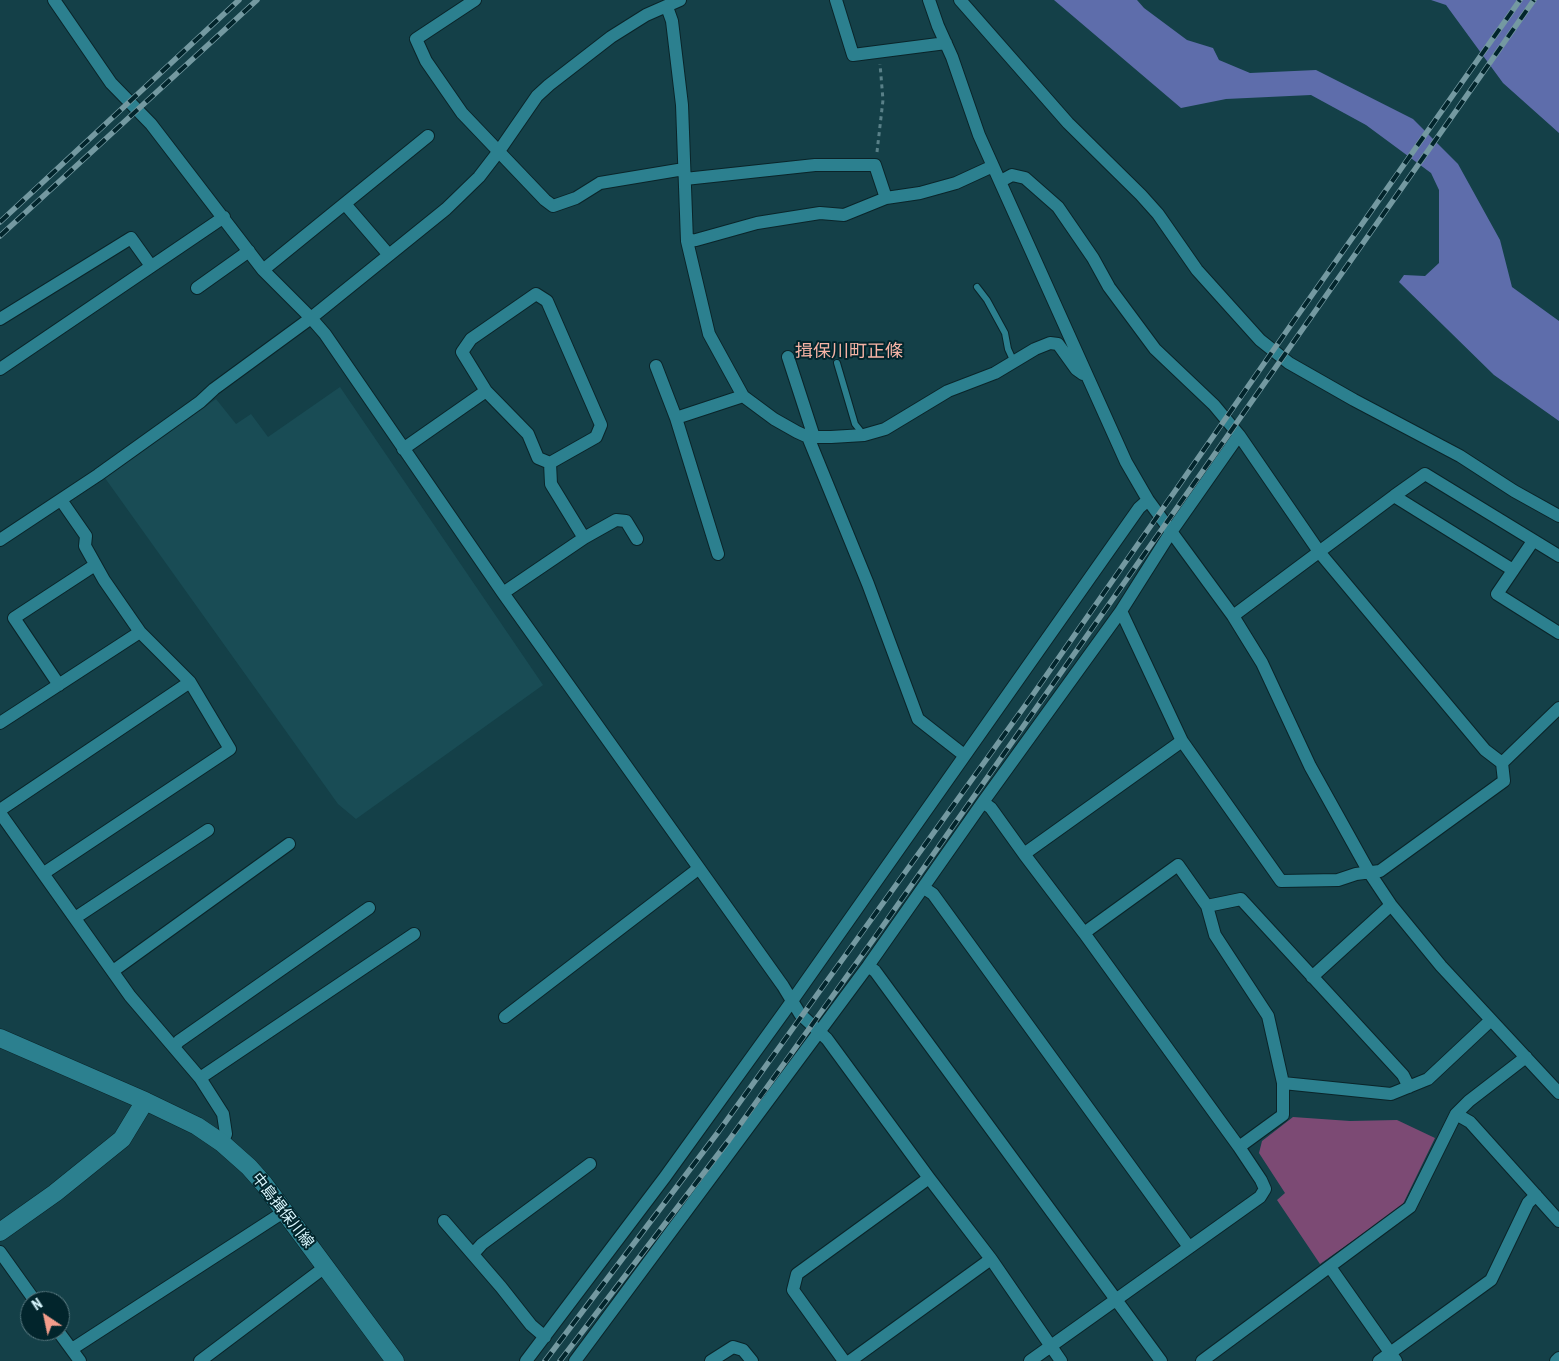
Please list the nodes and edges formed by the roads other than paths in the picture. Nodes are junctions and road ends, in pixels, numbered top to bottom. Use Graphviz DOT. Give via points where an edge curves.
graph roads {
  1 [pos="54,0"];
  2 [pos="475,0"];
  3 [pos="680,0"];
  4 [pos="836,0"];
  5 [pos="929,0"];
  6 [pos="960,0"];
  7 [pos="456,5"];
  8 [pos="667,7"];
  9 [pos="946,43"];
  10 [pos="428,136"];
  11 [pos="499,151"];
  12 [pos="994,166"];
  13 [pos="684,174"];
  14 [pos="1001,181"];
  15 [pos="886,198"];
  16 [pos="345,204"];
  17 [pos="224,217"];
  18 [pos="687,241"];
  19 [pos="249,251"];
  20 [pos="389,255"];
  21 [pos="151,266"];
  22 [pos="263,270"];
  23 [pos="977,287"];
  24 [pos="196,288"];
  25 [pos="311,318"];
  26 [pos="0,319"];
  27 [pos="788,357"];
  28 [pos="1014,362"];
  29 [pos="837,363"];
  30 [pos="656,366"];
  31 [pos="0,369"];
  32 [pos="1087,377"];
  33 [pos="486,391"];
  34 [pos="743,396"];
  35 [pos="676,418"];
  36 [pos="864,435"];
  37 [pos="1240,435"];
  38 [pos="811,437"];
  39 [pos="403,449"];
  40 [pos="550,463"];
  41 [pos="1394,496"];
  42 [pos="61,500"];
  43 [pos="1148,500"];
  44 [pos="1559,516"];
  45 [pos="1171,532"];
  46 [pos="584,538"];
  47 [pos="637,539"];
  48 [pos="0,540"];
  49 [pos="1533,541"];
  50 [pos="1320,553"];
  51 [pos="718,554"];
  52 [pos="1559,556"];
  53 [pos="96,565"];
  54 [pos="1513,570"];
  55 [pos="502,593"];
  56 [pos="1120,611"];
  57 [pos="1233,616"];
  58 [pos="140,632"];
  59 [pos="1559,633"];
  60 [pos="190,682"];
  61 [pos="59,685"];
  62 [pos="1559,708"];
  63 [pos="0,723"];
  64 [pos="1182,741"];
  65 [pos="964,755"];
  66 [pos="1502,762"];
  67 [pos="983,802"];
  68 [pos="0,812"];
  69 [pos="208,830"];
  70 [pos="289,844"];
  71 [pos="1024,854"];
  72 [pos="698,869"];
  73 [pos="1369,872"];
  74 [pos="44,873"];
  75 [pos="924,888"];
  76 [pos="1391,905"];
  77 [pos="1207,906"];
  78 [pos="369,908"];
  79 [pos="75,918"];
  80 [pos="1084,933"];
  81 [pos="414,934"];
  82 [pos="868,966"];
  83 [pos="112,971"];
  84 [pos="1312,977"];
  85 [pos="792,1001"];
  86 [pos="505,1017"];
  87 [pos="1491,1020"];
  88 [pos="820,1032"];
  89 [pos="0,1038"];
  90 [pos="174,1048"];
  91 [pos="1526,1057"];
  92 [pos="200,1078"];
  93 [pos="1283,1083"];
  94 [pos="1409,1087"];
  95 [pos="1559,1093"];
  96 [pos="145,1101"];
  97 [pos="1456,1114"];
  98 [pos="222,1144"];
  99 [pos="1239,1147"];
  100 [pos="590,1164"];
  101 [pos="929,1178"];
  102 [pos="1536,1195"];
  103 [pos="285,1211"];
  104 [pos="444,1221"];
  105 [pos="1559,1221"];
  106 [pos="0,1232"];
  107 [pos="1189,1247"];
  108 [pos="0,1252"];
  109 [pos="473,1254"];
  110 [pos="991,1259"];
  111 [pos="325,1267"];
  112 [pos="1330,1267"];
  113 [pos="28,1291"];
  114 [pos="1116,1300"];
  115 [pos="545,1336"];
  116 [pos="66,1341"];
  117 [pos="1050,1346"];
  118 [pos="72,1349"];
  119 [pos="1393,1357"];
  120 [pos="209,1358"];
  121 [pos="1559,1358"];
  122 [pos="80,1361"];
  123 [pos="395,1361"];
  124 [pos="526,1361"];
  125 [pos="575,1361"];
  126 [pos="711,1361"];
  127 [pos="752,1361"];
  128 [pos="844,1361"];
  129 [pos="850,1361"];
  130 [pos="1030,1361"];
  131 [pos="1061,1361"];
  132 [pos="1161,1361"];
  133 [pos="1202,1361"];
  134 [pos="1379,1361"];
  135 [pos="1556,1361"];
  1 -- 17 [label="street" via="111,83 151,124"];
  2 -- 7 [label="street"];
  3 -- 8 [label="street"];
  4 -- 9 [label="street" via="853,55"];
  5 -- 9 [label="street"];
  6 -- 44 [label="street" via="1068,123 1158,214 1197,270 1260,340 1289,363 1460,456"];
  7 -- 11 [label="street" via="416,39 426,61 462,112"];
  8 -- 11 [label="street" via="646,15 611,37 536,96"];
  8 -- 13 [label="street" via="672,21 682,105"];
  9 -- 12 [label="street"];
  10 -- 16 [label="street"];
  11 -- 13 [label="street" via="553,206 576,198 600,183"];
  11 -- 20 [label="street" via="446,209"];
  12 -- 14 [label="street"];
  12 -- 15 [label="street" via="956,183"];
  13 -- 15 [label="street" via="815,165 875,165"];
  13 -- 18 [label="street"];
  14 -- 32 [label="street"];
  14 -- 37 [label="street" via="1012,175 1025,178 1058,207 1155,349 1214,405"];
  15 -- 18 [label="street" via="844,215 820,213"];
  16 -- 20 [label="street"];
  16 -- 22 [label="street"];
  17 -- 19 [label="street"];
  17 -- 21 [label="street"];
  18 -- 34 [label="street" via="709,334"];
  19 -- 22 [label="street"];
  19 -- 24 [label="street"];
  20 -- 25 [label="street"];
  21 -- 26 [label="street" via="130,238"];
  21 -- 31 [label="street"];
  22 -- 25 [label="street"];
  23 -- 28 [label="lane" via="1005,333"];
  25 -- 39 [label="street"];
  25 -- 42 [label="street" via="200,402"];
  27 -- 38 [label="street"];
  28 -- 32 [label="street" via="1035,349 1050,343 1058,344 1076,369"];
  28 -- 36 [label="street" via="948,391 885,429"];
  29 -- 36 [label="lane" via="855,424"];
  30 -- 35 [label="street"];
  32 -- 43 [label="street" via="1126,462"];
  33 -- 39 [label="street"];
  33 -- 40 [label="street" via="528,434 538,458"];
  33 -- 40 [label="street" via="462,352 471,339 536,294 547,302 600,425 596,437"];
  34 -- 35 [label="street"];
  34 -- 38 [label="street" via="774,419"];
  35 -- 51 [label="street"];
  36 -- 38 [label="street"];
  37 -- 45 [label="street"];
  37 -- 50 [label="street"];
  38 -- 65 [label="street" via="918,718"];
  39 -- 55 [label="street"];
  40 -- 46 [label="street" via="551,484"];
  41 -- 49 [label="street" via="1426,474"];
  41 -- 50 [label="street"];
  41 -- 54 [label="street"];
  42 -- 48 [label="street"];
  42 -- 53 [label="street" via="86,536 85,546"];
  43 -- 45 [label="street"];
  43 -- 65 [label="street" via="1139,508"];
  45 -- 56 [label="street"];
  45 -- 57 [label="street"];
  46 -- 47 [label="street" via="616,520 626,522"];
  46 -- 55 [label="street"];
  49 -- 52 [label="street"];
  49 -- 54 [label="street"];
  50 -- 57 [label="street"];
  50 -- 66 [label="street" via="1485,750"];
  53 -- 58 [label="street"];
  53 -- 61 [label="street" via="14,618"];
  54 -- 59 [label="street" via="1498,594"];
  55 -- 72 [label="street"];
  56 -- 64 [label="street"];
  56 -- 67 [label="street"];
  57 -- 73 [label="street" via="1262,663 1310,766"];
  58 -- 60 [label="street"];
  58 -- 61 [label="street"];
  60 -- 68 [label="street"];
  60 -- 74 [label="street" via="230,749"];
  61 -- 63 [label="street"];
  62 -- 66 [label="street"];
  64 -- 71 [label="street"];
  64 -- 73 [label="street" via="1281,881 1338,880"];
  65 -- 85 [label="street"];
  66 -- 73 [label="street" via="1504,781 1380,871"];
  67 -- 71 [label="street" via="991,808"];
  67 -- 75 [label="street"];
  68 -- 74 [label="street"];
  69 -- 79 [label="street"];
  70 -- 83 [label="street"];
  71 -- 80 [label="street"];
  72 -- 85 [label="street"];
  72 -- 86 [label="street"];
  73 -- 76 [label="street"];
  74 -- 79 [label="street"];
  75 -- 82 [label="street"];
  75 -- 107 [label="street" via="933,894"];
  76 -- 84 [label="street"];
  76 -- 87 [label="street"];
  77 -- 80 [label="street" via="1178,865"];
  77 -- 84 [label="street" via="1240,899"];
  77 -- 93 [label="street" via="1215,934 1268,1016"];
  78 -- 90 [label="street" via="179,1041"];
  79 -- 83 [label="street"];
  80 -- 99 [label="street"];
  81 -- 92 [label="street"];
  82 -- 88 [label="street"];
  82 -- 114 [label="street" via="875,971"];
  83 -- 90 [label="street"];
  84 -- 94 [label="street" via="1403,1075"];
  85 -- 88 [label="street" via="800,1014"];
  85 -- 115 [label="street"];
  87 -- 91 [label="street"];
  87 -- 94 [label="street" via="1428,1079"];
  88 -- 101 [label="street"];
  88 -- 125 [label="street"];
  89 -- 96 [label="main road, 中島揖保川線"];
  90 -- 92 [label="street"];
  91 -- 95 [label="street"];
  91 -- 97 [label="street" via="1468,1101"];
  92 -- 98 [label="street" via="222,1114 226,1134"];
  93 -- 94 [label="street" via="1391,1094"];
  93 -- 99 [label="street" via="1283,1115"];
  96 -- 98 [label="main road, 中島揖保川線" via="197,1126"];
  96 -- 106 [label="main road" via="122,1139"];
  97 -- 102 [label="street" via="1470,1122"];
  97 -- 112 [label="street" via="1410,1207"];
  98 -- 103 [label="main road, 中島揖保川線" via="249,1167"];
  99 -- 107 [label="street" via="1261,1180 1264,1189 1260,1197"];
  100 -- 109 [label="street"];
  101 -- 110 [label="street"];
  101 -- 128 [label="street" via="797,1274 793,1290"];
  102 -- 105 [label="street"];
  102 -- 119 [label="street" via="1528,1203 1491,1280"];
  103 -- 111 [label="main road, 中島揖保川線"];
  103 -- 118 [label="street"];
  104 -- 109 [label="street"];
  107 -- 114 [label="street"];
  108 -- 113 [label="street"];
  109 -- 115 [label="street" via="531,1325"];
  110 -- 117 [label="street"];
  110 -- 129 [label="street"];
  111 -- 120 [label="street"];
  111 -- 123 [label="main road, 中島揖保川線"];
  112 -- 119 [label="street"];
  112 -- 133 [label="street"];
  114 -- 117 [label="street"];
  114 -- 132 [label="street"];
  115 -- 124 [label="street"];
  116 -- 118 [label="street"];
  117 -- 130 [label="street"];
  117 -- 131 [label="street"];
  118 -- 122 [label="street"];
  119 -- 134 [label="street"];
  121 -- 135 [label="street"];
  126 -- 127 [label="street" via="733,1346 743,1350"];
}
